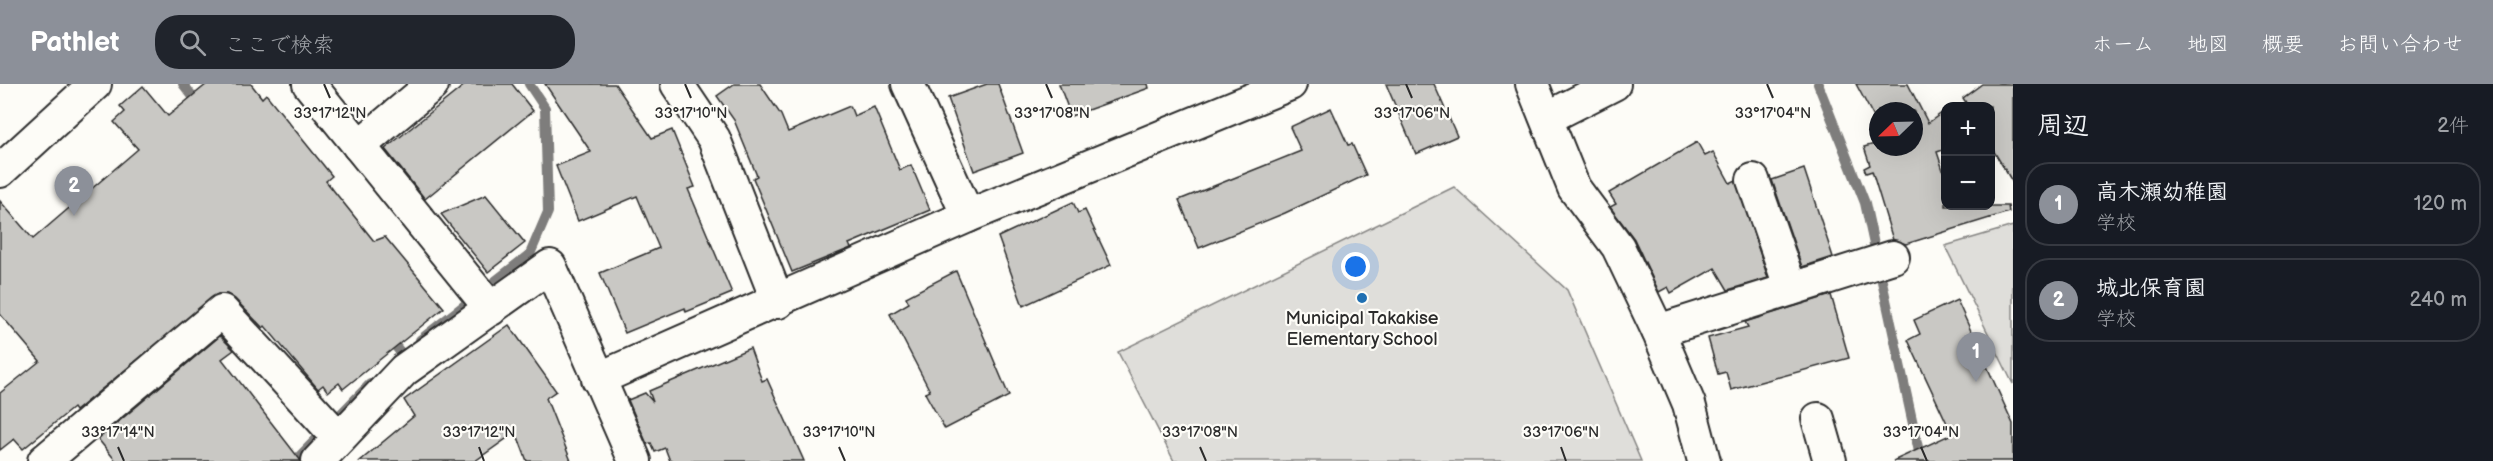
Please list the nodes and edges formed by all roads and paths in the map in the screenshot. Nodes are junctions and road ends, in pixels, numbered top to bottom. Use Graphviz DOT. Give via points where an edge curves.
graph roads {
  1 [pos="95,84"];
  2 [pos="309,84"];
  3 [pos="677,84"];
  4 [pos="908,84"];
  5 [pos="1290,84"];
  6 [pos="1532,84"];
  7 [pos="1614,84"];
  8 [pos="432,85"];
  9 [pos="1547,118"];
  10 [pos="359,146"];
  11 [pos="0,171"];
  12 [pos="1753,180"];
  13 [pos="968,216"];
  14 [pos="1882,260"];
  15 [pos="1791,289"];
  16 [pos="483,298"];
  17 [pos="778,302"];
  18 [pos="1658,331"];
  19 [pos="598,379"];
  20 [pos="1818,419"];
  21 [pos="330,428"];
  22 [pos="1821,459"];
  23 [pos="44,461"];
  24 [pos="318,461"];
  25 [pos="635,461"];
  26 [pos="1704,461"];
  1 -- 11 [label="street"];
  2 -- 10 [label="street"];
  3 -- 17 [label="street" via="714,139"];
  4 -- 13 [label="street"];
  5 -- 13 [label="street"];
  6 -- 9 [label="street"];
  7 -- 9 [label="street"];
  8 -- 10 [label="street"];
  9 -- 18 [label="street" via="1574,188 1618,247"];
  10 -- 16 [label="street"];
  12 -- 15 [label="street"];
  13 -- 17 [label="street"];
  14 -- 15 [label="street"];
  15 -- 18 [label="street"];
  16 -- 19 [label="street" via="550,267"];
  16 -- 21 [label="street" via="404,370"];
  17 -- 19 [label="street"];
  18 -- 26 [label="street" via="1689,404"];
  19 -- 25 [label="street"];
  20 -- 22 [label="street"];
  21 -- 23 [label="street" via="222,310"];
  21 -- 24 [label="street"];
}
